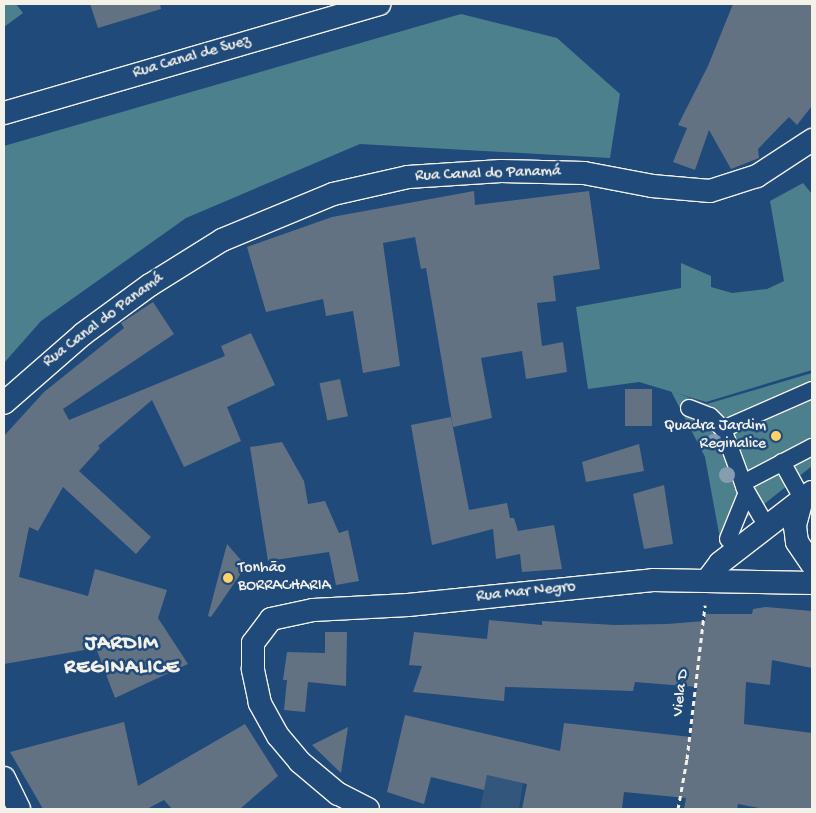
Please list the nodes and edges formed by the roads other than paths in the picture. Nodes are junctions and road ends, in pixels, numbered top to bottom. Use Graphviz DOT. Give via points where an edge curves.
graph roads {
  1 [pos="380,4"];
  2 [pos="4,113"];
  3 [pos="812,140"];
  4 [pos="812,390"];
  5 [pos="4,403"];
  6 [pos="689,408"];
  7 [pos="723,429"];
  8 [pos="812,447"];
  9 [pos="782,462"];
  10 [pos="744,489"];
  11 [pos="804,494"];
  12 [pos="761,516"];
  13 [pos="728,539"];
  14 [pos="812,564"];
  15 [pos="708,579"];
  16 [pos="812,584"];
  17 [pos="4,778"];
  18 [pos="19,809"];
  19 [pos="368,809"];
  1 -- 2 [label="street, Rua Canal de Suez"];
  3 -- 5 [label="street, Rua Canal do Panamá" via="757,176 710,191 652,186 584,173 501,171 408,177 333,194 222,240 150,284 62,351"];
  4 -- 7 [label="street"];
  6 -- 7 [label="street" via="710,416"];
  7 -- 10 [label="street"];
  8 -- 9 [label="street"];
  9 -- 10 [label="street"];
  9 -- 11 [label="street"];
  10 -- 12 [label="street"];
  10 -- 13 [label="street"];
  11 -- 14 [label="street" via="795,526 797,542"];
  11 -- 15 [label="street" via="720,563"];
  15 -- 16 [label="street, Rua Mar Negro"];
  15 -- 19 [label="street, Rua Mar Negro" via="653,580 408,605 290,612 271,619 253,643 253,670 260,703 278,736 316,778"];
  17 -- 18 [label="street"];
}
